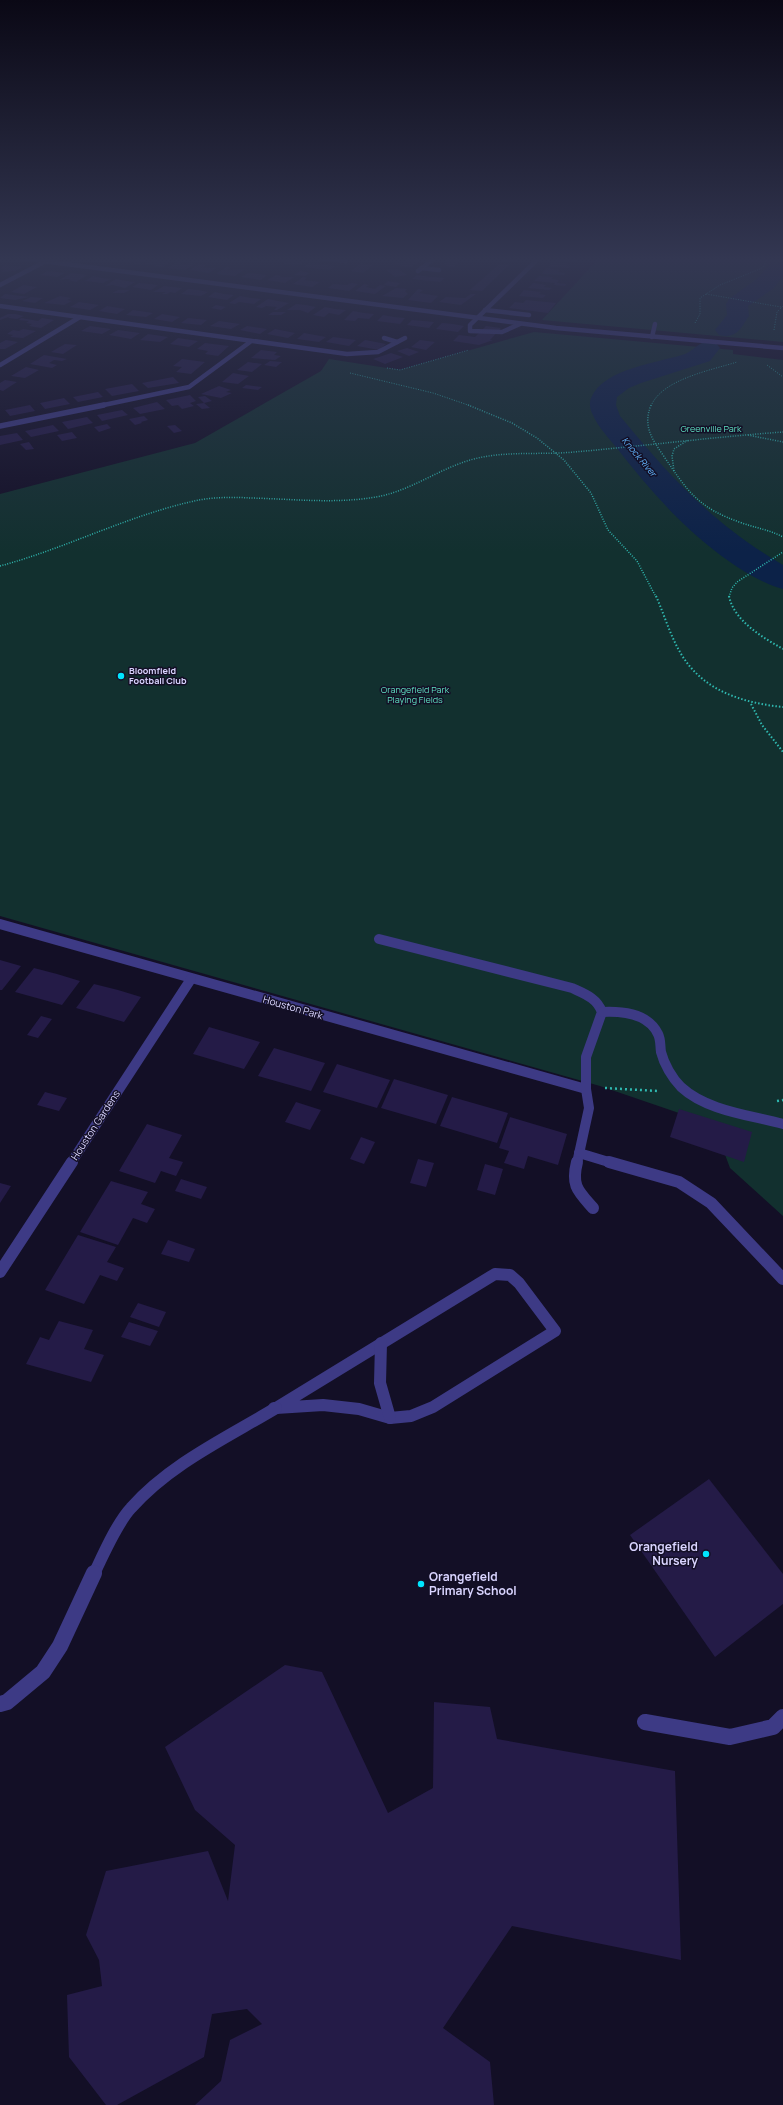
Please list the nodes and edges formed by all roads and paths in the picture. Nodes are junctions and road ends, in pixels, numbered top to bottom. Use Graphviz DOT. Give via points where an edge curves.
graph roads {
  1 [pos="16,355"];
  2 [pos="233,355"];
  3 [pos="450,355"];
  4 [pos="740,362"];
  5 [pos="765,363"];
  6 [pos="0,365"];
  7 [pos="385,367"];
  8 [pos="348,372"];
  9 [pos="783,377"];
  10 [pos="0,426"];
  11 [pos="783,432"];
  12 [pos="741,434"];
  13 [pos="691,439"];
  14 [pos="783,442"];
  15 [pos="656,444"];
  16 [pos="556,454"];
  17 [pos="675,474"];
  18 [pos="783,537"];
  19 [pos="783,552"];
  20 [pos="778,557"];
  21 [pos="783,558"];
  22 [pos="0,566"];
  23 [pos="783,649"];
  24 [pos="751,704"];
  25 [pos="783,707"];
  26 [pos="783,752"];
  27 [pos="0,924"];
  28 [pos="379,939"];
  29 [pos="191,978"];
  30 [pos="602,1012"];
  31 [pos="586,1089"];
  32 [pos="665,1091"];
  33 [pos="783,1124"];
  34 [pos="579,1153"];
  35 [pos="593,1208"];
  36 [pos="1,1270"];
  37 [pos="783,1279"];
  38 [pos="382,1344"];
  39 [pos="274,1408"];
  40 [pos="390,1418"];
  41 [pos="0,1704"];
  42 [pos="783,1717"];
  43 [pos="645,1722"];
  1 -- 6 [label="street"];
  2 -- 10 [label="street" via="189,387"];
  3 -- 7 [label="path" via="400,370"];
  4 -- 15 [label="path" via="703,372 666,388 646,411 648,430"];
  5 -- 9 [label="path"];
  8 -- 16 [label="path" via="433,392 462,402 519,428"];
  11 -- 12 [label="path"];
  12 -- 13 [label="path"];
  12 -- 14 [label="path"];
  13 -- 15 [label="path"];
  13 -- 17 [label="path" via="674,449 672,456"];
  15 -- 16 [label="path"];
  15 -- 17 [label="path"];
  16 -- 22 [label="path" via="502,455 460,462 405,488 379,496 322,500 230,497 202,500 143,515 44,553"];
  16 -- 24 [label="path" via="580,477 595,499 608,530 640,564 679,652 694,672 715,688"];
  17 -- 18 [label="path" via="697,499 711,509"];
  19 -- 20 [label="path"];
  20 -- 21 [label="path"];
  20 -- 23 [label="path" via="740,581 732,588 728,597 741,618"];
  24 -- 25 [label="path"];
  24 -- 26 [label="path" via="762,725"];
  27 -- 29 [label="street, Houston Park"];
  28 -- 30 [label="street" via="572,988 588,995 599,1004"];
  29 -- 31 [label="street, Houston Park"];
  29 -- 36 [label="street, Houston Gardens"];
  30 -- 31 [label="street" via="586,1057"];
  30 -- 33 [label="street" via="623,1011 646,1019 658,1034 661,1052 670,1073 681,1087 708,1103"];
  31 -- 32 [label="path"];
  31 -- 34 [label="street" via="589,1108"];
  34 -- 35 [label="street" via="575,1170 576,1189"];
  34 -- 37 [label="street" via="679,1182 711,1203"];
  38 -- 39 [label="street"];
  38 -- 40 [label="street" via="380,1383"];
  38 -- 40 [label="street" via="495,1274 510,1275 519,1283 555,1331 433,1407 411,1416"];
  39 -- 40 [label="street" via="322,1405 359,1409"];
  39 -- 41 [label="street" via="164,1476 130,1509 104,1553 60,1646 43,1672 8,1702"];
  42 -- 43 [label="street" via="773,1727 730,1737"];
}
